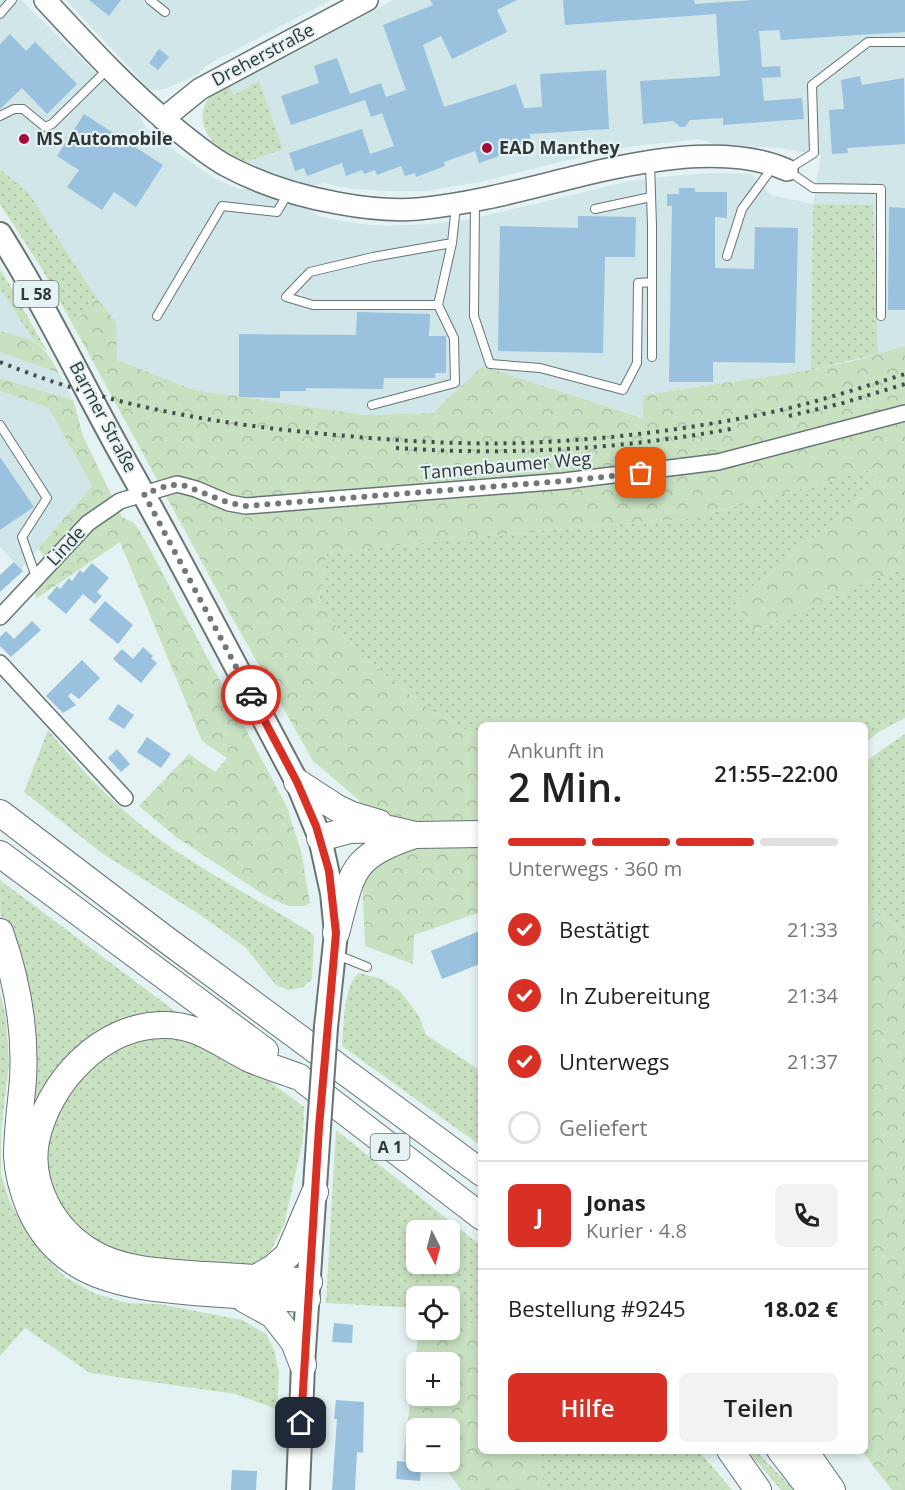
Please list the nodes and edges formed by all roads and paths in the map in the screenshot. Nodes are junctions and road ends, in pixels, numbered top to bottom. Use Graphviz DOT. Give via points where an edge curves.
graph roads {
  1 [pos="12,0"];
  2 [pos="45,0"];
  3 [pos="150,0"];
  4 [pos="367,0"];
  5 [pos="165,12"];
  6 [pos="0,14"];
  7 [pos="905,42"];
  8 [pos="109,68"];
  9 [pos="0,116"];
  10 [pos="164,118"];
  11 [pos="650,162"];
  12 [pos="781,167"];
  13 [pos="288,192"];
  14 [pos="651,197"];
  15 [pos="466,203"];
  16 [pos="595,209"];
  17 [pos="0,234"];
  18 [pos="452,243"];
  19 [pos="727,256"];
  20 [pos="652,282"];
  21 [pos="438,305"];
  22 [pos="157,316"];
  23 [pos="881,316"];
  24 [pos="652,357"];
  25 [pos="372,405"];
  26 [pos="905,413"];
  27 [pos="0,425"];
  28 [pos="144,494"];
  29 [pos="37,579"];
  30 [pos="0,617"];
  31 [pos="0,663"];
  32 [pos="300,788"];
  33 [pos="125,798"];
  34 [pos="0,813"];
  35 [pos="478,834"];
  36 [pos="388,837"];
  37 [pos="322,845"];
  38 [pos="0,854"];
  39 [pos="0,932"];
  40 [pos="335,943"];
  41 [pos="367,967"];
  42 [pos="299,1077"];
  43 [pos="470,1161"];
  44 [pos="315,1192"];
  45 [pos="478,1214"];
  46 [pos="247,1287"];
  47 [pos="308,1290"];
  48 [pos="303,1365"];
  49 [pos="733,1454"];
  50 [pos="783,1454"];
  51 [pos="807,1454"];
  52 [pos="298,1490"];
  53 [pos="758,1490"];
  54 [pos="811,1490"];
  55 [pos="832,1490"];
  1 -- 6 [label="lane"];
  2 -- 8 [label="street"];
  3 -- 5 [label="lane"];
  4 -- 10 [label="street, Dreherstraße" via="200,89"];
  7 -- 12 [label="lane" via="868,42 812,85 814,153"];
  8 -- 9 [label="lane" via="52,124 45,127 23,109"];
  8 -- 10 [label="street"];
  10 -- 13 [label="street" via="224,164"];
  11 -- 12 [label="street" via="731,157"];
  11 -- 14 [label="lane"];
  11 -- 15 [label="street"];
  12 -- 19 [label="lane" via="742,209"];
  12 -- 23 [label="lane" via="813,188 881,189"];
  13 -- 15 [label="street" via="388,209"];
  13 -- 22 [label="lane" via="277,212 222,206"];
  14 -- 16 [label="lane"];
  14 -- 20 [label="lane"];
  15 -- 18 [label="lane"];
  15 -- 20 [label="lane" via="474,316 490,364 540,368 622,390 637,363 638,283"];
  17 -- 28 [label="main road, Barmer Straße / L 58"];
  18 -- 21 [label="lane"];
  18 -- 21 [label="lane" via="309,272 286,297 312,305"];
  20 -- 24 [label="lane"];
  21 -- 25 [label="lane" via="454,338 455,383"];
  26 -- 28 [label="street, Tannenbaumer Weg" via="718,462 610,477 246,506 183,485 169,485"];
  27 -- 29 [label="lane" via="47,498 22,537"];
  28 -- 29 [label="street, Linde" via="120,501 88,523"];
  28 -- 32 [label="main road, Barmer Straße / L 58"];
  29 -- 30 [label="street, Linde"];
  31 -- 33 [label="street"];
  32 -- 36 [label="highway" via="359,818 375,820"];
  32 -- 37 [label="main road, L 58"];
  34 -- 43 [label="highway, A 1" via="164,939"];
  35 -- 36 [label="highway"];
  36 -- 37 [label="highway"];
  36 -- 40 [label="highway" via="353,874"];
  37 -- 40 [label="main road, L 58" via="332,893"];
  38 -- 42 [label="highway, A 1"];
  39 -- 46 [label="highway" via="12,964 22,1029 17,1157 20,1180 45,1236 77,1264 119,1282 153,1288"];
  40 -- 41 [label="lane"];
  40 -- 44 [label="main road, L 58, bridge"];
  42 -- 45 [label="highway, A 1"];
  42 -- 46 [label="highway" via="251,1059 192,1029 144,1026 103,1044 70,1072 51,1102 36,1142 37,1178 50,1211 75,1241 110,1261"];
  44 -- 46 [label="highway" via="288,1255"];
  44 -- 47 [label="main road, L 58"];
  46 -- 47 [label="highway"];
  46 -- 48 [label="highway" via="294,1342"];
  47 -- 48 [label="main road, L 58"];
  48 -- 52 [label="main road, L 58"];
  49 -- 53 [label="highway"];
  50 -- 54 [label="highway"];
  51 -- 55 [label="highway"];
}
